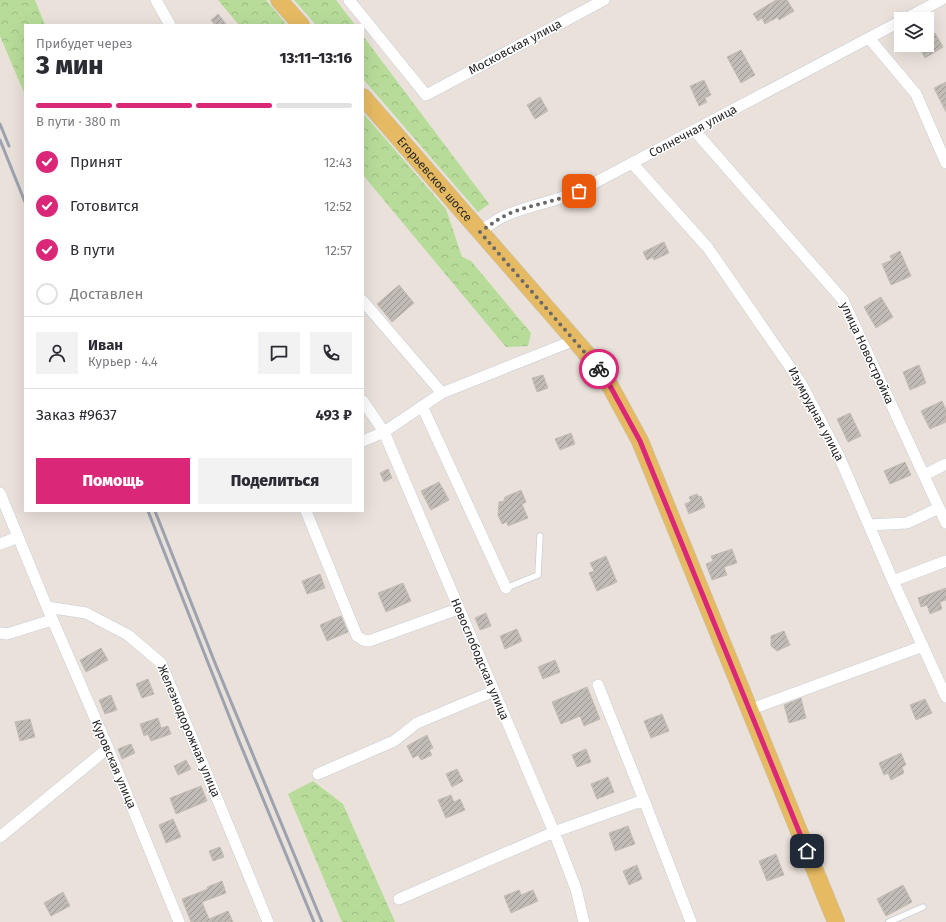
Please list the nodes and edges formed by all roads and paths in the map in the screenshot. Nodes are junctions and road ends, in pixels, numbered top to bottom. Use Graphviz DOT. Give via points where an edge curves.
graph roads {
  1 [pos="156,0"];
  2 [pos="279,0"];
  3 [pos="349,0"];
  4 [pos="604,0"];
  5 [pos="941,0"];
  6 [pos="918,12"];
  7 [pos="169,24"];
  8 [pos="300,24"];
  9 [pos="894,25"];
  10 [pos="869,38"];
  11 [pos="364,98"];
  12 [pos="694,130"];
  13 [pos="946,163"];
  14 [pos="633,164"];
  15 [pos="480,232"];
  16 [pos="364,302"];
  17 [pos="575,340"];
  18 [pos="442,393"];
  19 [pos="364,402"];
  20 [pos="422,406"];
  21 [pos="384,432"];
  22 [pos="364,441"];
  23 [pos="946,464"];
  24 [pos="924,475"];
  25 [pos="0,493"];
  26 [pos="939,508"];
  27 [pos="306,512"];
  28 [pos="946,523"];
  29 [pos="869,525"];
  30 [pos="540,536"];
  31 [pos="18,537"];
  32 [pos="0,544"];
  33 [pos="946,561"];
  34 [pos="893,581"];
  35 [pos="506,588"];
  36 [pos="47,607"];
  37 [pos="458,609"];
  38 [pos="52,620"];
  39 [pos="0,632"];
  40 [pos="923,646"];
  41 [pos="598,685"];
  42 [pos="494,691"];
  43 [pos="946,697"];
  44 [pos="749,710"];
  45 [pos="108,748"];
  46 [pos="318,774"];
  47 [pos="644,800"];
  48 [pos="554,832"];
  49 [pos="0,837"];
  50 [pos="399,899"];
  51 [pos="923,907"];
  52 [pos="178,922"];
  53 [pos="268,922"];
  54 [pos="584,922"];
  55 [pos="691,922"];
  56 [pos="836,922"];
  57 [pos="889,922"];
  1 -- 7 [label="street"];
  2 -- 8 [label="main road"];
  3 -- 4 [label="street, Московская улица" via="426,95"];
  5 -- 6 [label="street"];
  9 -- 10 [label="street, Солнечная улица"];
  10 -- 12 [label="street, Солнечная улица"];
  10 -- 13 [label="street" via="916,94"];
  11 -- 15 [label="main road, Егорьевское шоссе"];
  12 -- 14 [label="street, Солнечная улица"];
  12 -- 24 [label="street, улица Новостройка" via="843,300"];
  14 -- 15 [label="street, Солнечная улица" via="571,195 500,218"];
  14 -- 29 [label="street, Изумрудная улица" via="708,248 801,383 838,454"];
  15 -- 17 [label="main road, Егорьевское шоссе"];
  16 -- 18 [label="street"];
  17 -- 18 [label="street"];
  17 -- 44 [label="main road, Егорьевское шоссе" via="609,384 640,441"];
  18 -- 20 [label="street"];
  19 -- 21 [label="street, Новослободская улица"];
  20 -- 21 [label="street"];
  20 -- 35 [label="street"];
  21 -- 22 [label="street"];
  21 -- 37 [label="street, Новослободская улица"];
  23 -- 24 [label="street"];
  24 -- 26 [label="street, улица Новостройка"];
  25 -- 31 [label="street"];
  26 -- 28 [label="street, улица Новостройка"];
  26 -- 29 [label="street" via="907,523"];
  27 -- 37 [label="street" via="357,636 362,640 369,641"];
  29 -- 34 [label="street, Изумрудная улица"];
  30 -- 35 [label="lane" via="538,575"];
  31 -- 32 [label="street"];
  31 -- 36 [label="street"];
  33 -- 34 [label="street"];
  34 -- 40 [label="street, Изумрудная улица"];
  36 -- 38 [label="street, Куровская улица"];
  36 -- 53 [label="street, Железнодорожная улица" via="86,613 128,635 161,663"];
  37 -- 42 [label="street, Новослободская улица"];
  38 -- 39 [label="street" via="6,634"];
  38 -- 45 [label="street, Куровская улица"];
  40 -- 43 [label="street, Изумрудная улица"];
  40 -- 44 [label="street"];
  41 -- 47 [label="street"];
  42 -- 46 [label="street" via="417,723 394,741"];
  42 -- 48 [label="street, Новослободская улица"];
  44 -- 56 [label="main road, Егорьевское шоссе"];
  45 -- 49 [label="street"];
  45 -- 52 [label="street, Куровская улица"];
  47 -- 48 [label="street"];
  47 -- 55 [label="street"];
  48 -- 50 [label="street"];
  48 -- 54 [label="street, Новослободская улица" via="576,889"];
  51 -- 57 [label="lane"];
}
